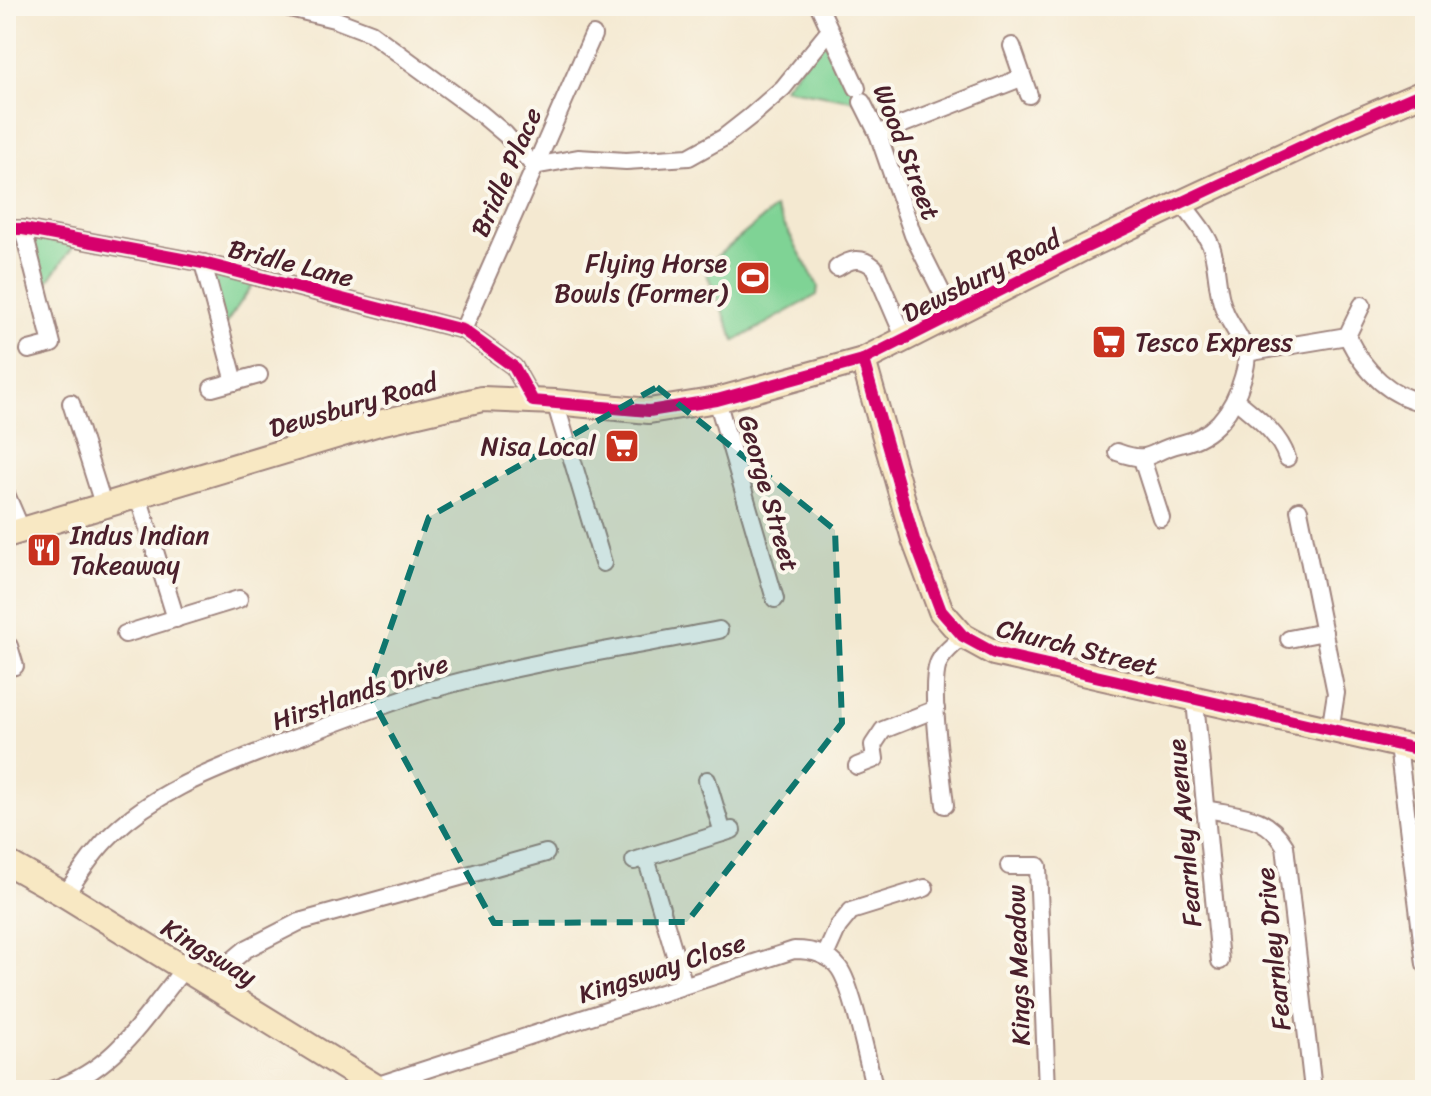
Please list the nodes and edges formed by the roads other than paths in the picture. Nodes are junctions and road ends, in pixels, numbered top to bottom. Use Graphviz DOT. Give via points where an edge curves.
graph roads {
  1 [pos="282,6"];
  2 [pos="819,6"];
  3 [pos="830,30"];
  4 [pos="593,35"];
  5 [pos="1012,46"];
  6 [pos="1021,78"];
  7 [pos="1425,92"];
  8 [pos="1029,95"];
  9 [pos="878,134"];
  10 [pos="534,166"];
  11 [pos="1182,203"];
  12 [pos="14,229"];
  13 [pos="203,263"];
  14 [pos="837,268"];
  15 [pos="1362,305"];
  16 [pos="953,315"];
  17 [pos="463,330"];
  18 [pos="1347,336"];
  19 [pos="905,339"];
  20 [pos="29,350"];
  21 [pos="1246,353"];
  22 [pos="863,360"];
  23 [pos="259,375"];
  24 [pos="235,382"];
  25 [pos="212,388"];
  26 [pos="717,400"];
  27 [pos="1236,400"];
  28 [pos="544,402"];
  29 [pos="71,403"];
  30 [pos="1425,403"];
  31 [pos="1117,452"];
  32 [pos="1287,458"];
  33 [pos="1142,459"];
  34 [pos="6,494"];
  35 [pos="138,496"];
  36 [pos="104,507"];
  37 [pos="1299,510"];
  38 [pos="1161,518"];
  39 [pos="14,533"];
  40 [pos="603,563"];
  41 [pos="239,599"];
  42 [pos="775,599"];
  43 [pos="176,619"];
  44 [pos="719,630"];
  45 [pos="1324,632"];
  46 [pos="125,634"];
  47 [pos="963,636"];
  48 [pos="1289,639"];
  49 [pos="9,646"];
  50 [pos="10,667"];
  51 [pos="1195,701"];
  52 [pos="936,709"];
  53 [pos="1330,731"];
  54 [pos="1398,746"];
  55 [pos="1425,751"];
  56 [pos="857,766"];
  57 [pos="707,780"];
  58 [pos="945,805"];
  59 [pos="1206,809"];
  60 [pos="546,853"];
  61 [pos="6,862"];
  62 [pos="1009,866"];
  63 [pos="925,888"];
  64 [pos="65,895"];
  65 [pos="825,956"];
  66 [pos="1220,961"];
  67 [pos="1425,964"];
  68 [pos="183,970"];
  69 [pos="684,985"];
  70 [pos="217,989"];
  71 [pos="378,1088"];
  72 [pos="51,1090"];
  73 [pos="875,1090"];
  74 [pos="1047,1090"];
  75 [pos="1313,1090"];
  1 -- 10 [label="street" via="371,33 480,113"];
  2 -- 3 [label="street, Wood Street"];
  3 -- 9 [label="street, Wood Street"];
  3 -- 10 [label="street" via="783,88 723,138 689,157 578,158"];
  4 -- 10 [label="street, Bridle Place"];
  5 -- 6 [label="street"];
  6 -- 8 [label="street"];
  6 -- 9 [label="street"];
  7 -- 11 [label="street, Dewsbury Road"];
  9 -- 16 [label="street, Wood Street" via="913,235"];
  10 -- 17 [label="street, Bridle Place"];
  11 -- 16 [label="street, Dewsbury Road"];
  11 -- 21 [label="street" via="1212,250 1222,307"];
  12 -- 13 [label="street, Bridle Lane"];
  12 -- 20 [label="street" via="52,344"];
  13 -- 17 [label="street, Bridle Lane"];
  13 -- 24 [label="street"];
  14 -- 19 [label="street" via="856,259 874,267"];
  15 -- 18 [label="street"];
  16 -- 19 [label="street, Dewsbury Road"];
  17 -- 28 [label="street, Bridle Lane" via="514,367"];
  18 -- 21 [label="street"];
  18 -- 30 [label="street" via="1386,388"];
  19 -- 22 [label="street, Dewsbury Road"];
  21 -- 27 [label="street"];
  22 -- 26 [label="street, Dewsbury Road"];
  22 -- 47 [label="street, Church Street" via="924,571 941,611"];
  23 -- 24 [label="street"];
  24 -- 25 [label="street"];
  26 -- 28 [label="street, Dewsbury Road" via="649,411"];
  26 -- 42 [label="street, George Street"];
  27 -- 32 [label="street" via="1283,445"];
  27 -- 33 [label="street" via="1206,434"];
  28 -- 35 [label="street, Dewsbury Road" via="482,399"];
  28 -- 40 [label="street, Bridle Lane"];
  29 -- 36 [label="street"];
  31 -- 33 [label="street"];
  33 -- 38 [label="street"];
  34 -- 39 [label="street"];
  35 -- 36 [label="street, Dewsbury Road"];
  35 -- 43 [label="street"];
  36 -- 39 [label="street, Dewsbury Road"];
  37 -- 45 [label="street"];
  41 -- 43 [label="street"];
  43 -- 46 [label="street"];
  44 -- 64 [label="street, Hirstlands Drive" via="433,689 214,771 177,787 114,832"];
  45 -- 48 [label="street"];
  45 -- 53 [label="street" via="1336,693"];
  47 -- 51 [label="street, Church Street" via="994,653"];
  47 -- 52 [label="street" via="938,664"];
  49 -- 50 [label="street"];
  51 -- 53 [label="street, Church Street"];
  51 -- 59 [label="street, Fearnley Avenue"];
  52 -- 56 [label="street" via="883,730 873,745 875,759"];
  52 -- 58 [label="street"];
  53 -- 54 [label="street, Church Street"];
  54 -- 55 [label="street, Church Street"];
  54 -- 67 [label="street"];
  57 -- 69 [label="street" via="728,831 640,859"];
  59 -- 66 [label="street, Fearnley Avenue"];
  59 -- 75 [label="street, Fearnley Drive" via="1267,822 1285,846"];
  60 -- 70 [label="street" via="329,911 246,949 228,964"];
  61 -- 64 [label="street, Kingsway"];
  62 -- 74 [label="street, Kings Meadow" via="1038,866"];
  63 -- 65 [label="street" via="851,911"];
  64 -- 68 [label="street, Kingsway"];
  65 -- 69 [label="street, Kingsway Close" via="794,950"];
  65 -- 73 [label="street" via="846,983"];
  68 -- 70 [label="street, Kingsway"];
  68 -- 72 [label="street" via="127,1043 78,1080"];
  69 -- 71 [label="street, Kingsway Close"];
  70 -- 71 [label="street, Kingsway"];
}
